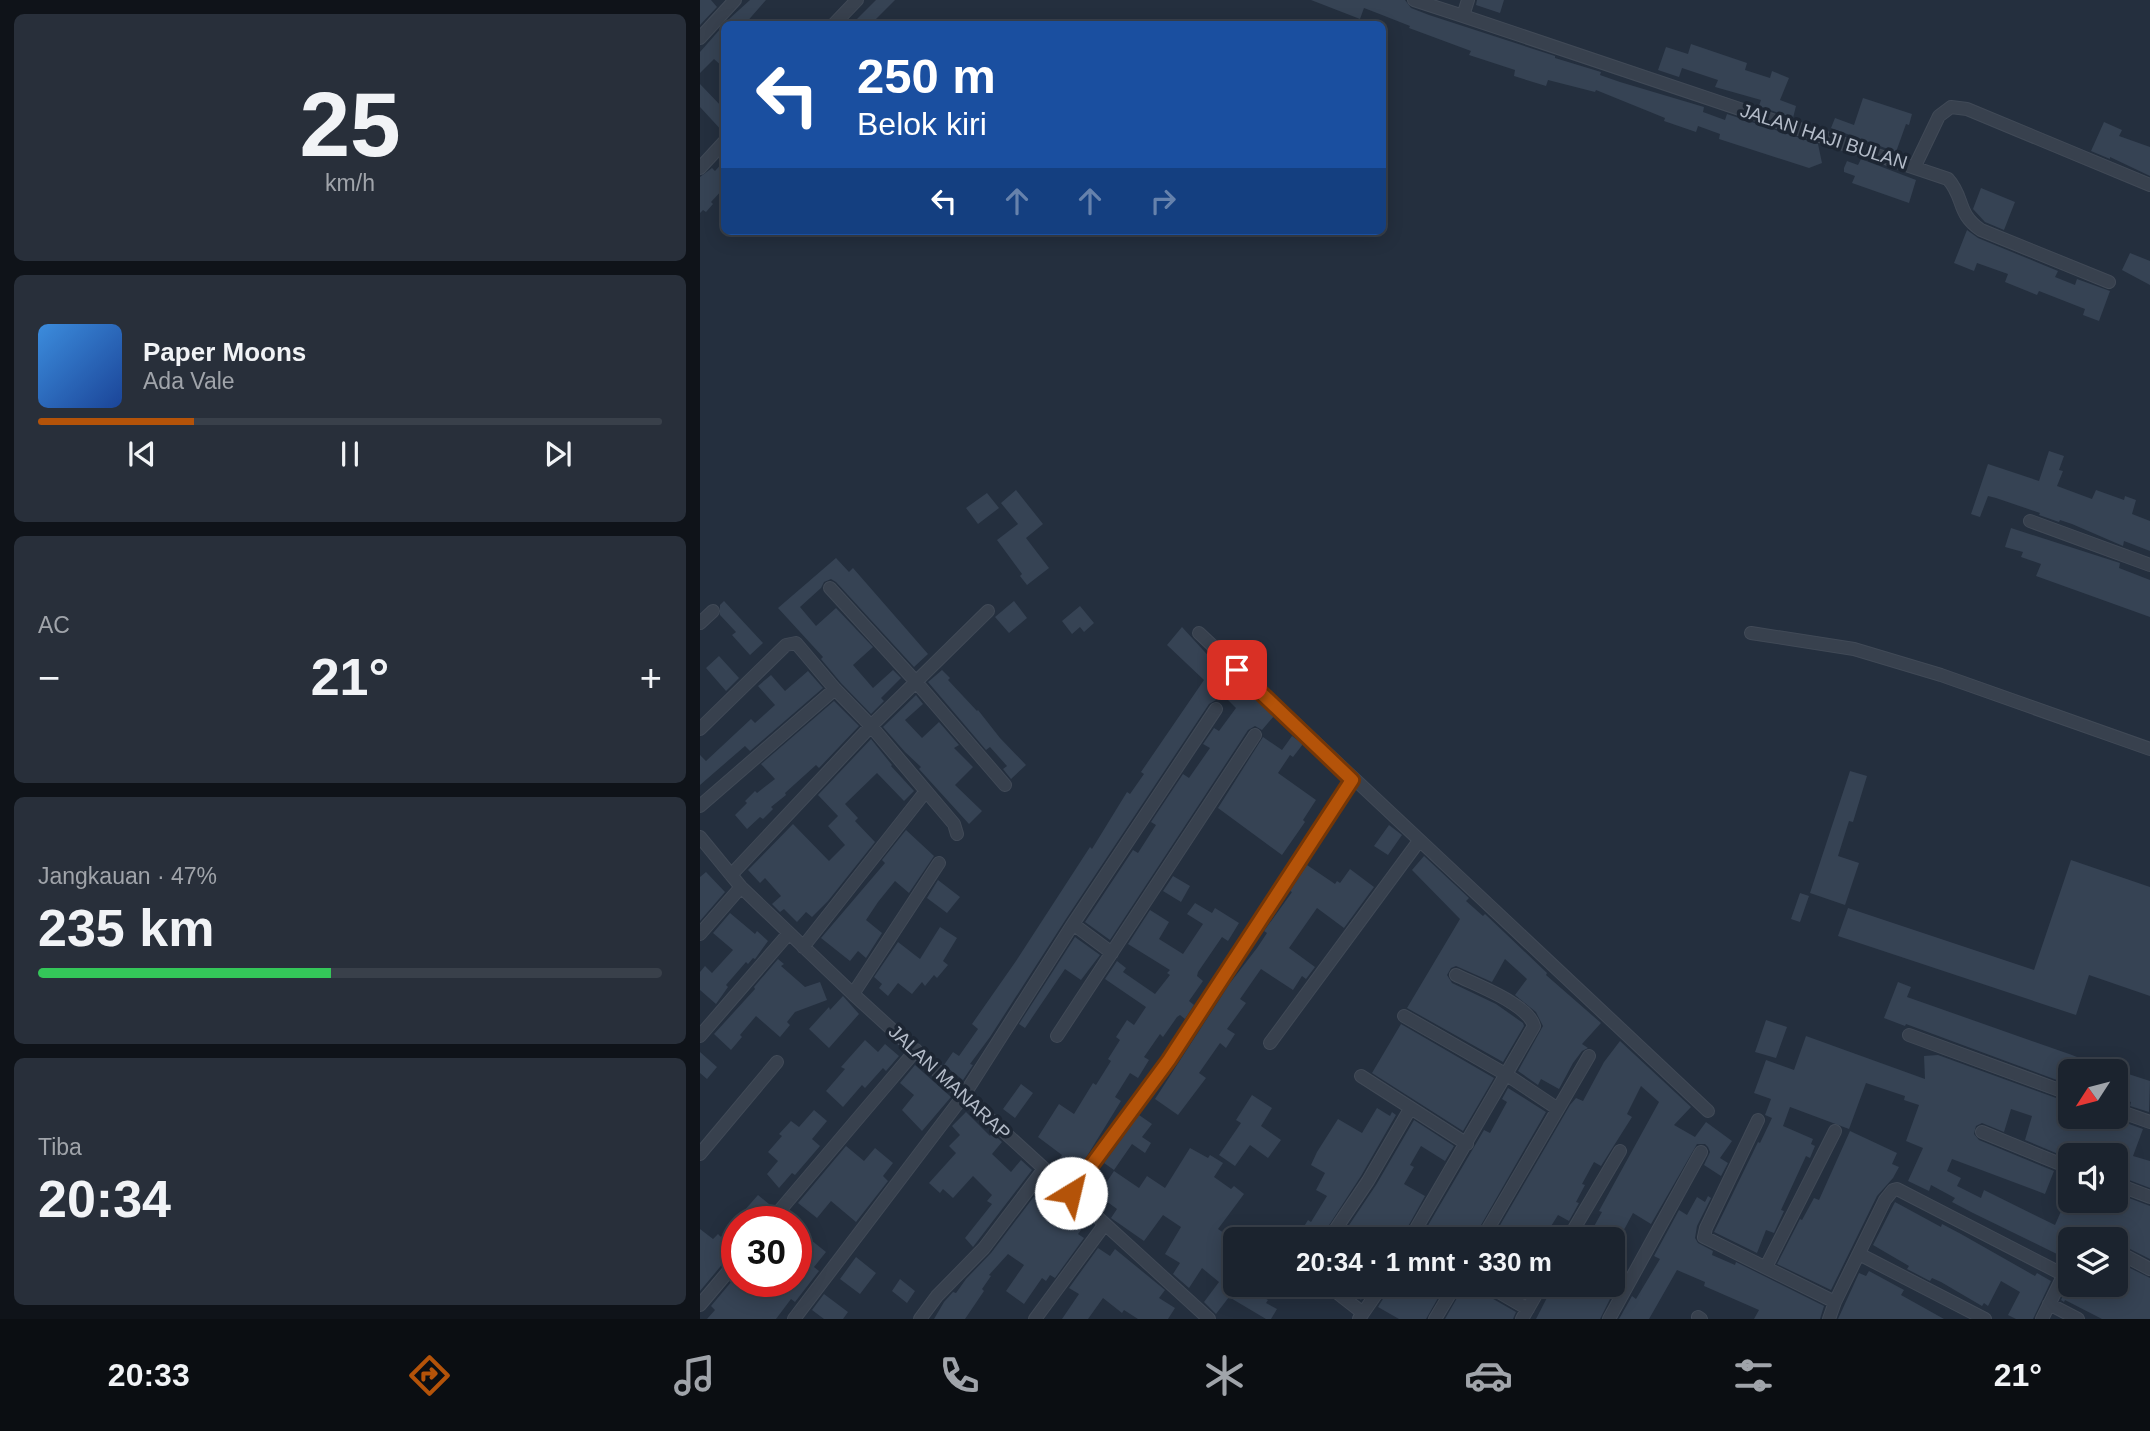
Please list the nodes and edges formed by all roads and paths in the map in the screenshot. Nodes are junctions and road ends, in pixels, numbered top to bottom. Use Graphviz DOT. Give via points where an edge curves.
graph roads {
  1 [pos="735,0"];
  2 [pos="857,0"];
  3 [pos="1414,0"];
  4 [pos="1468,0"];
  5 [pos="1463,16"];
  6 [pos="837,21"];
  7 [pos="700,38"];
  8 [pos="721,145"];
  9 [pos="1915,166"];
  10 [pos="700,168"];
  11 [pos="2150,184"];
  12 [pos="2109,282"];
  13 [pos="2030,521"];
  14 [pos="2150,565"];
  15 [pos="830,588"];
  16 [pos="713,611"];
  17 [pos="988,611"];
  18 [pos="700,623"];
  19 [pos="1199,633"];
  20 [pos="1751,633"];
  21 [pos="917,683"];
  22 [pos="835,689"];
  23 [pos="1216,709"];
  24 [pos="872,726"];
  25 [pos="700,729"];
  26 [pos="1255,735"];
  27 [pos="2150,749"];
  28 [pos="1352,780"];
  29 [pos="1005,785"];
  30 [pos="926,791"];
  31 [pos="700,806"];
  32 [pos="957,834"];
  33 [pos="700,837"];
  34 [pos="1419,841"];
  35 [pos="939,863"];
  36 [pos="731,875"];
  37 [pos="741,887"];
  38 [pos="1073,924"];
  39 [pos="789,933"];
  40 [pos="700,934"];
  41 [pos="803,947"];
  42 [pos="1112,953"];
  43 [pos="1456,975"];
  44 [pos="853,994"];
  45 [pos="1404,1016"];
  46 [pos="1909,1035"];
  47 [pos="700,1036"];
  48 [pos="1057,1036"];
  49 [pos="1270,1043"];
  50 [pos="916,1050"];
  51 [pos="1589,1056"];
  52 [pos="776,1062"];
  53 [pos="1507,1075"];
  54 [pos="1361,1076"];
  55 [pos="2058,1090"];
  56 [pos="964,1095"];
  57 [pos="1410,1108"];
  58 [pos="1558,1109"];
  59 [pos="1707,1111"];
  60 [pos="2128,1114"];
  61 [pos="1758,1120"];
  62 [pos="2150,1122"];
  63 [pos="1835,1131"];
  64 [pos="1982,1132"];
  65 [pos="1467,1144"];
  66 [pos="1620,1151"];
  67 [pos="1701,1152"];
  68 [pos="700,1154"];
  69 [pos="2058,1163"];
  70 [pos="1044,1169"];
  71 [pos="2128,1189"];
  72 [pos="1071,1193"];
  73 [pos="2150,1197"];
  74 [pos="784,1206"];
  75 [pos="1105,1224"];
  76 [pos="1337,1227"];
  77 [pos="1417,1227"];
  78 [pos="1489,1227"];
  79 [pos="1575,1227"];
  80 [pos="1858,1254"];
  81 [pos="2128,1257"];
  82 [pos="1766,1267"];
  83 [pos="2150,1269"];
  84 [pos="2058,1272"];
  85 [pos="721,1280"];
  86 [pos="2058,1287"];
  87 [pos="1340,1297"];
  88 [pos="1374,1297"];
  89 [pos="1448,1297"];
  90 [pos="1502,1297"];
  91 [pos="1535,1297"];
  92 [pos="1835,1302"];
  93 [pos="2049,1304"];
  94 [pos="700,1305"];
  95 [pos="1525,1314"];
  96 [pos="1361,1316"];
  97 [pos="794,1319"];
  98 [pos="920,1319"];
  99 [pos="1035,1319"];
  100 [pos="1208,1319"];
  101 [pos="1435,1319"];
  102 [pos="1609,1319"];
  103 [pos="1829,1319"];
  104 [pos="1985,1319"];
  105 [pos="2042,1319"];
  106 [pos="2078,1319"];
  1 -- 7 [label="street"];
  2 -- 6 [label="street"];
  3 -- 5 [label="street, JALAN HAJI BULAN"];
  4 -- 5 [label="street"];
  5 -- 9 [label="street, JALAN HAJI BULAN"];
  8 -- 10 [label="street"];
  9 -- 11 [label="street, JALAN HAJI BULAN" via="1939,116 1951,107 1967,109"];
  9 -- 12 [label="street" via="1948,179 1967,219 1981,230"];
  13 -- 14 [label="street"];
  15 -- 21 [label="street"];
  16 -- 18 [label="street"];
  17 -- 21 [label="street"];
  19 -- 28 [label="street"];
  20 -- 27 [label="street" via="1854,649 1954,679"];
  21 -- 24 [label="street"];
  21 -- 29 [label="street"];
  22 -- 24 [label="street"];
  22 -- 25 [label="street" via="792,642"];
  22 -- 31 [label="street"];
  23 -- 38 [label="street"];
  24 -- 30 [label="street"];
  24 -- 36 [label="street"];
  26 -- 42 [label="street"];
  28 -- 34 [label="street"];
  28 -- 72 [label="street" via="1169,1060"];
  30 -- 32 [label="street"];
  30 -- 41 [label="street"];
  33 -- 36 [label="street, JALAN MANARAP"];
  34 -- 49 [label="street"];
  34 -- 59 [label="street"];
  35 -- 44 [label="street"];
  36 -- 37 [label="street, JALAN MANARAP"];
  37 -- 39 [label="street, JALAN MANARAP"];
  37 -- 40 [label="street"];
  38 -- 42 [label="street"];
  38 -- 56 [label="street"];
  39 -- 41 [label="street, JALAN MANARAP"];
  39 -- 47 [label="street"];
  41 -- 44 [label="street, JALAN MANARAP"];
  42 -- 48 [label="street"];
  43 -- 53 [label="street" via="1516,1005 1532,1020 1534,1026"];
  44 -- 50 [label="street, JALAN MANARAP"];
  45 -- 53 [label="street"];
  46 -- 55 [label="street"];
  50 -- 56 [label="street, JALAN MANARAP"];
  50 -- 74 [label="street"];
  51 -- 58 [label="street"];
  52 -- 68 [label="street"];
  53 -- 58 [label="street"];
  53 -- 65 [label="street"];
  54 -- 57 [label="street"];
  56 -- 70 [label="street, JALAN MANARAP"];
  56 -- 97 [label="street"];
  57 -- 65 [label="street"];
  57 -- 76 [label="street"];
  58 -- 78 [label="street"];
  60 -- 62 [label="street"];
  61 -- 82 [label="street" via="1704,1237"];
  63 -- 82 [label="street"];
  64 -- 69 [label="street"];
  65 -- 77 [label="street"];
  66 -- 79 [label="street"];
  67 -- 102 [label="street"];
  70 -- 72 [label="street, JALAN MANARAP"];
  70 -- 98 [label="street" via="984,1248"];
  71 -- 73 [label="street"];
  72 -- 75 [label="street, JALAN MANARAP"];
  75 -- 99 [label="street"];
  75 -- 100 [label="street, JALAN MANARAP"];
  80 -- 84 [label="street" via="1885,1200 1897,1189"];
  80 -- 92 [label="street"];
  80 -- 104 [label="street"];
  81 -- 83 [label="street"];
  82 -- 92 [label="street"];
  85 -- 94 [label="street"];
  86 -- 93 [label="street"];
  87 -- 96 [label="street"];
  88 -- 96 [label="street"];
  89 -- 101 [label="street"];
  90 -- 95 [label="street"];
  91 -- 95 [label="street"];
  92 -- 103 [label="street"];
  93 -- 105 [label="street"];
  93 -- 106 [label="street"];
}
